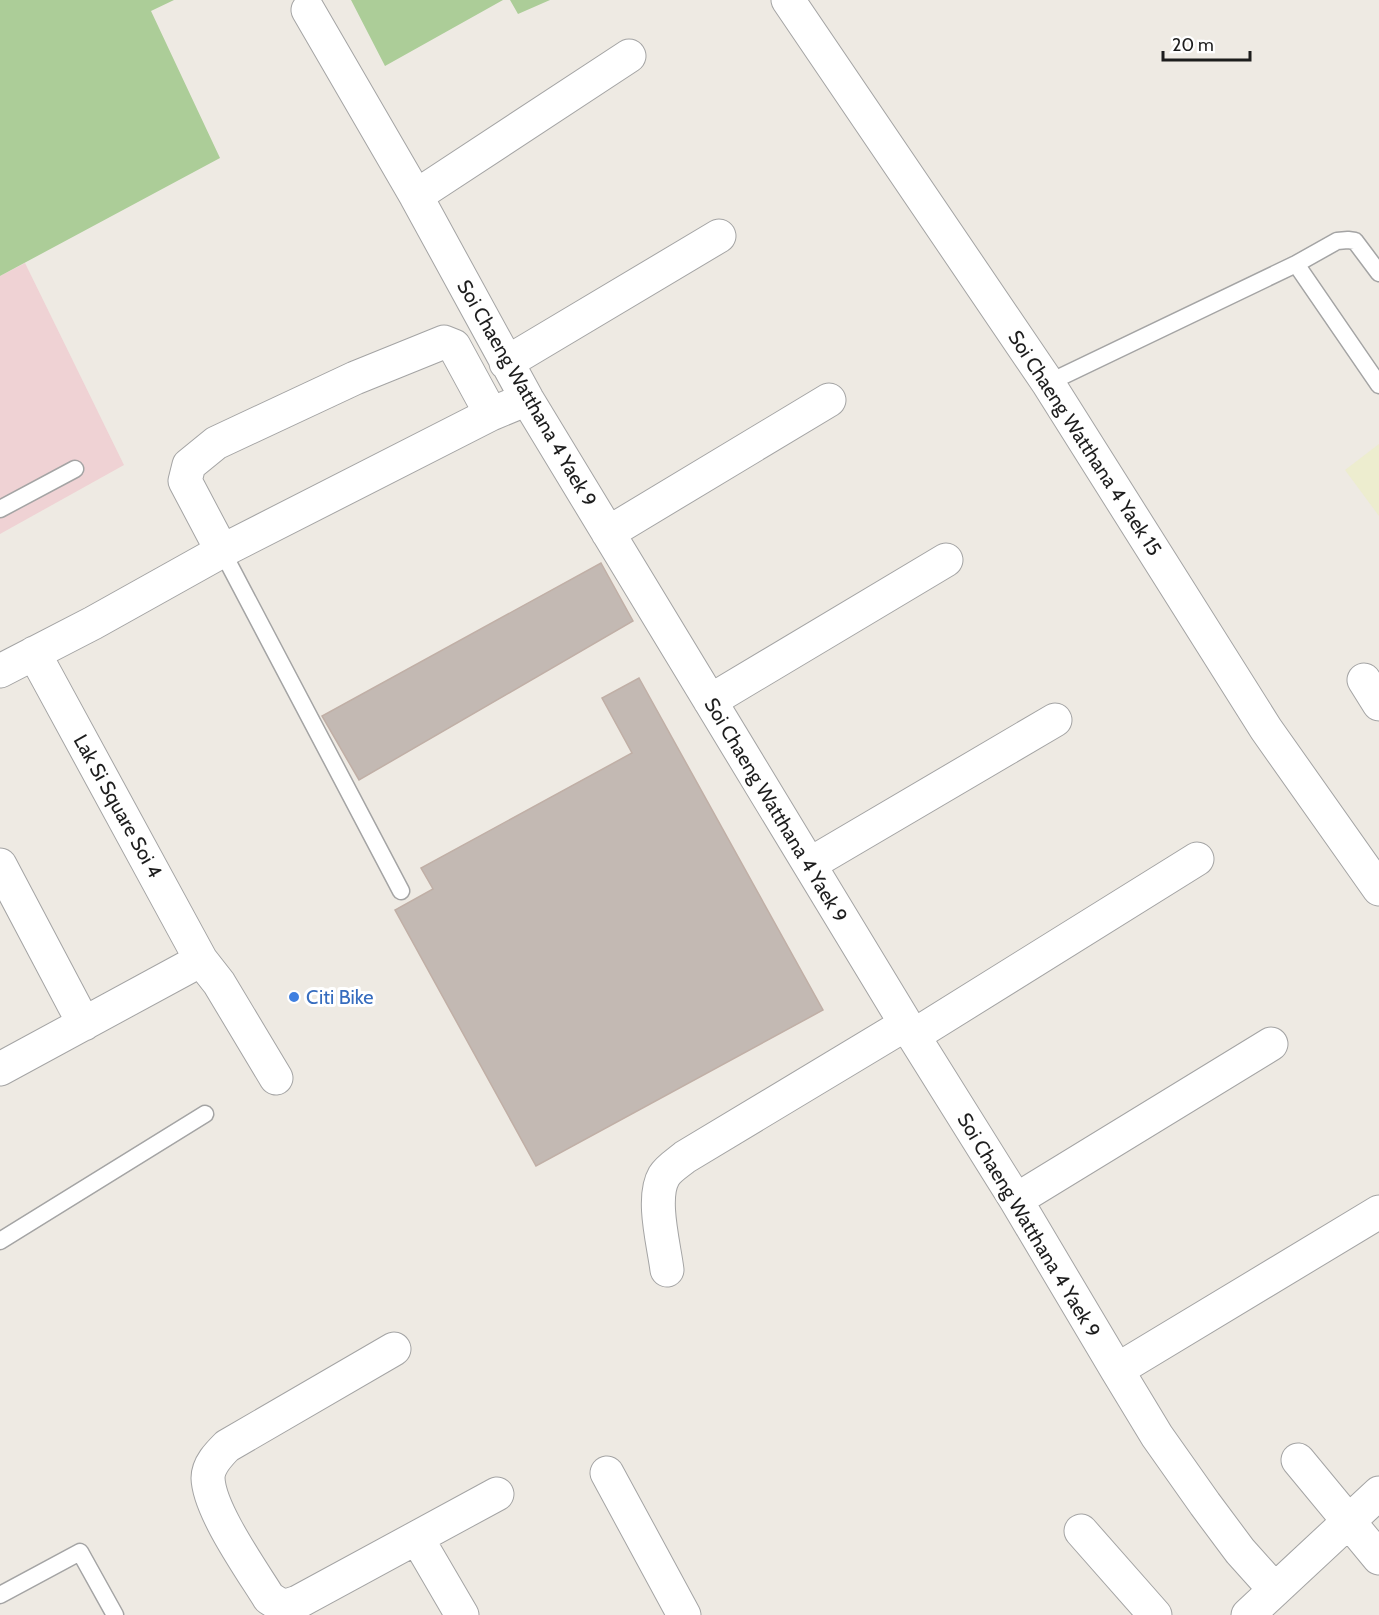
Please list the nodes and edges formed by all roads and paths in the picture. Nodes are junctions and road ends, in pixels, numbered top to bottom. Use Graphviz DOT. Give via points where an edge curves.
graph roads {
  1 [pos="788,0"];
  2 [pos="308,10"];
  3 [pos="629,56"];
  4 [pos="416,196"];
  5 [pos="719,236"];
  6 [pos="1296,264"];
  7 [pos="1379,273"];
  8 [pos="506,363"];
  9 [pos="1048,383"];
  10 [pos="1379,385"];
  11 [pos="527,399"];
  12 [pos="829,400"];
  13 [pos="491,414"];
  14 [pos="75,469"];
  15 [pos="0,509"];
  16 [pos="608,533"];
  17 [pos="222,552"];
  18 [pos="946,560"];
  19 [pos="34,653"];
  20 [pos="0,671"];
  21 [pos="710,701"];
  22 [pos="1055,720"];
  23 [pos="1197,859"];
  24 [pos="0,864"];
  25 [pos="810,864"];
  26 [pos="1379,889"];
  27 [pos="402,891"];
  28 [pos="201,960"];
  29 [pos="84,1024"];
  30 [pos="910,1030"];
  31 [pos="1271,1044"];
  32 [pos="0,1069"];
  33 [pos="276,1078"];
  34 [pos="205,1114"];
  35 [pos="1016,1200"];
  36 [pos="1379,1212"];
  37 [pos="0,1241"];
  38 [pos="667,1270"];
  39 [pos="394,1349"];
  40 [pos="1117,1370"];
  41 [pos="1298,1460"];
  42 [pos="607,1473"];
  43 [pos="1379,1493"];
  44 [pos="497,1494"];
  45 [pos="1348,1520"];
  46 [pos="1081,1531"];
  47 [pos="417,1538"];
  48 [pos="1379,1558"];
  49 [pos="1275,1590"];
  50 [pos="0,1595"];
  51 [pos="115,1615"];
  52 [pos="462,1615"];
  53 [pos="684,1615"];
  54 [pos="1155,1615"];
  55 [pos="1248,1615"];
  1 -- 9 [label="street, Soi Chaeng Watthana 4 Yaek 15"];
  2 -- 4 [label="street, Soi Chaeng Watthana 4 Yaek 9"];
  3 -- 4 [label="street"];
  4 -- 8 [label="street, Soi Chaeng Watthana 4 Yaek 9"];
  5 -- 8 [label="street"];
  6 -- 7 [label="lane" via="1348,240 1356,241"];
  6 -- 9 [label="lane"];
  6 -- 10 [label="lane"];
  8 -- 11 [label="street, Soi Chaeng Watthana 4 Yaek 9"];
  9 -- 26 [label="street, Soi Chaeng Watthana 4 Yaek 15" via="1266,729"];
  11 -- 13 [label="street"];
  11 -- 16 [label="street, Soi Chaeng Watthana 4 Yaek 9"];
  12 -- 16 [label="street"];
  13 -- 17 [label="street"];
  13 -- 17 [label="street" via="454,346 444,342 355,378 216,443 189,465 185,481"];
  14 -- 15 [label="lane"];
  16 -- 21 [label="street, Soi Chaeng Watthana 4 Yaek 9"];
  17 -- 19 [label="street"];
  17 -- 27 [label="lane"];
  18 -- 21 [label="street"];
  19 -- 20 [label="street"];
  19 -- 28 [label="street, Lak Si Square Soi 4"];
  21 -- 25 [label="street, Soi Chaeng Watthana 4 Yaek 9"];
  22 -- 25 [label="street"];
  23 -- 30 [label="street"];
  24 -- 29 [label="street"];
  25 -- 30 [label="street, Soi Chaeng Watthana 4 Yaek 9"];
  28 -- 29 [label="street"];
  28 -- 33 [label="street, Lak Si Square Soi 4"];
  29 -- 32 [label="street"];
  30 -- 35 [label="street, Soi Chaeng Watthana 4 Yaek 9"];
  30 -- 38 [label="street" via="672,1167 664,1176 658,1202"];
  31 -- 35 [label="street"];
  34 -- 37 [label="lane"];
  35 -- 40 [label="street, Soi Chaeng Watthana 4 Yaek 9"];
  36 -- 40 [label="street"];
  39 -- 47 [label="street" via="227,1446 215,1458 208,1476 214,1506 269,1598 283,1607"];
  40 -- 49 [label="street, Soi Chaeng Watthana 4 Yaek 9" via="1205,1504"];
  41 -- 45 [label="street"];
  42 -- 53 [label="street"];
  43 -- 45 [label="street"];
  44 -- 47 [label="street"];
  45 -- 48 [label="street"];
  45 -- 49 [label="street"];
  46 -- 54 [label="street"];
  47 -- 52 [label="street"];
  49 -- 55 [label="street"];
  50 -- 51 [label="lane" via="80,1552"];
}
